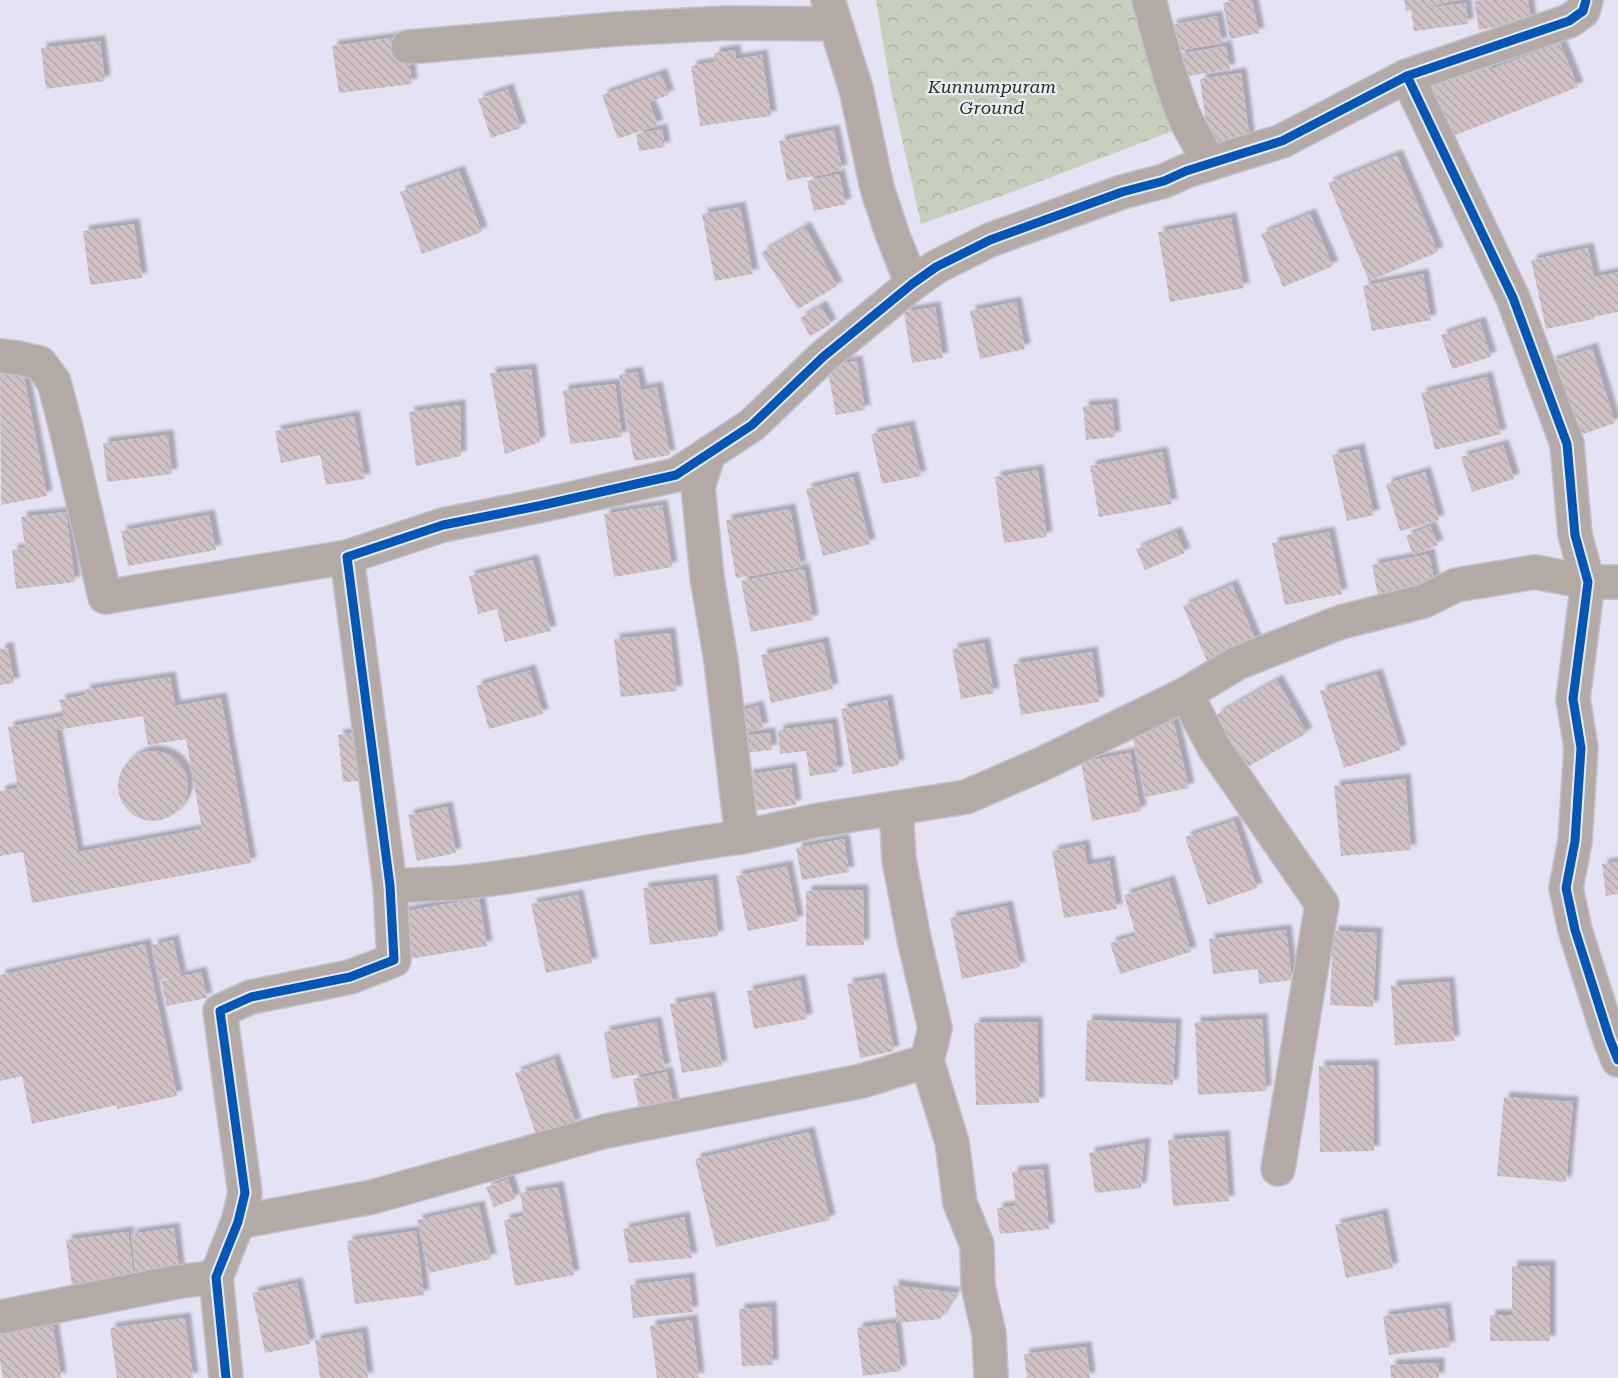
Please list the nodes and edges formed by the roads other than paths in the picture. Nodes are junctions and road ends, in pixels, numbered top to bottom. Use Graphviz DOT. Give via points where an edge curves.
graph roads {
  1 [pos="1149,0"];
  2 [pos="1586,0"];
  3 [pos="832,12"];
  4 [pos="408,47"];
  5 [pos="1407,76"];
  6 [pos="1209,164"];
  7 [pos="912,284"];
  8 [pos="0,357"];
  9 [pos="709,453"];
  10 [pos="347,557"];
  11 [pos="1603,582"];
  12 [pos="1186,694"];
  13 [pos="896,808"];
  14 [pos="742,837"];
  15 [pos="390,886"];
  16 [pos="1618,1060"];
  17 [pos="927,1061"];
  18 [pos="1278,1169"];
  19 [pos="237,1222"];
  20 [pos="216,1277"];
  21 [pos="0,1317"];
  22 [pos="226,1378"];
  23 [pos="991,1378"];
  1 -- 6 [label="street" via="1175,90"];
  2 -- 5 [label="street" via="1583,11 1569,21"];
  3 -- 4 [label="street"];
  3 -- 7 [label="street" via="856,89 877,188"];
  5 -- 6 [label="street" via="1282,141"];
  5 -- 11 [label="street" via="1513,298 1567,444 1575,536"];
  6 -- 7 [label="street" via="990,240 936,267"];
  7 -- 9 [label="street" via="823,357 752,424"];
  8 -- 10 [label="street" via="40,363 54,382 105,597"];
  9 -- 10 [label="street" via="676,475 443,525"];
  9 -- 14 [label="street" via="698,487"];
  10 -- 15 [label="street"];
  11 -- 12 [label="street" via="1535,572 1456,585 1424,601 1341,622 1237,663"];
  11 -- 16 [label="street" via="1573,699 1581,748 1575,841 1566,888 1575,930"];
  12 -- 13 [label="street" via="1044,764 966,797"];
  12 -- 18 [label="street" via="1215,749 1322,904"];
  13 -- 14 [label="street"];
  13 -- 17 [label="street" via="901,870 935,1028"];
  14 -- 15 [label="street" via="536,871"];
  15 -- 19 [label="street" via="394,960 350,977 251,997 220,1011 245,1192"];
  17 -- 19 [label="street" via="862,1081 606,1131 372,1197"];
  17 -- 23 [label="street" via="952,1142 960,1203 977,1245 978,1286 990,1334"];
  19 -- 20 [label="street"];
  20 -- 21 [label="street"];
  20 -- 22 [label="street"];
}
